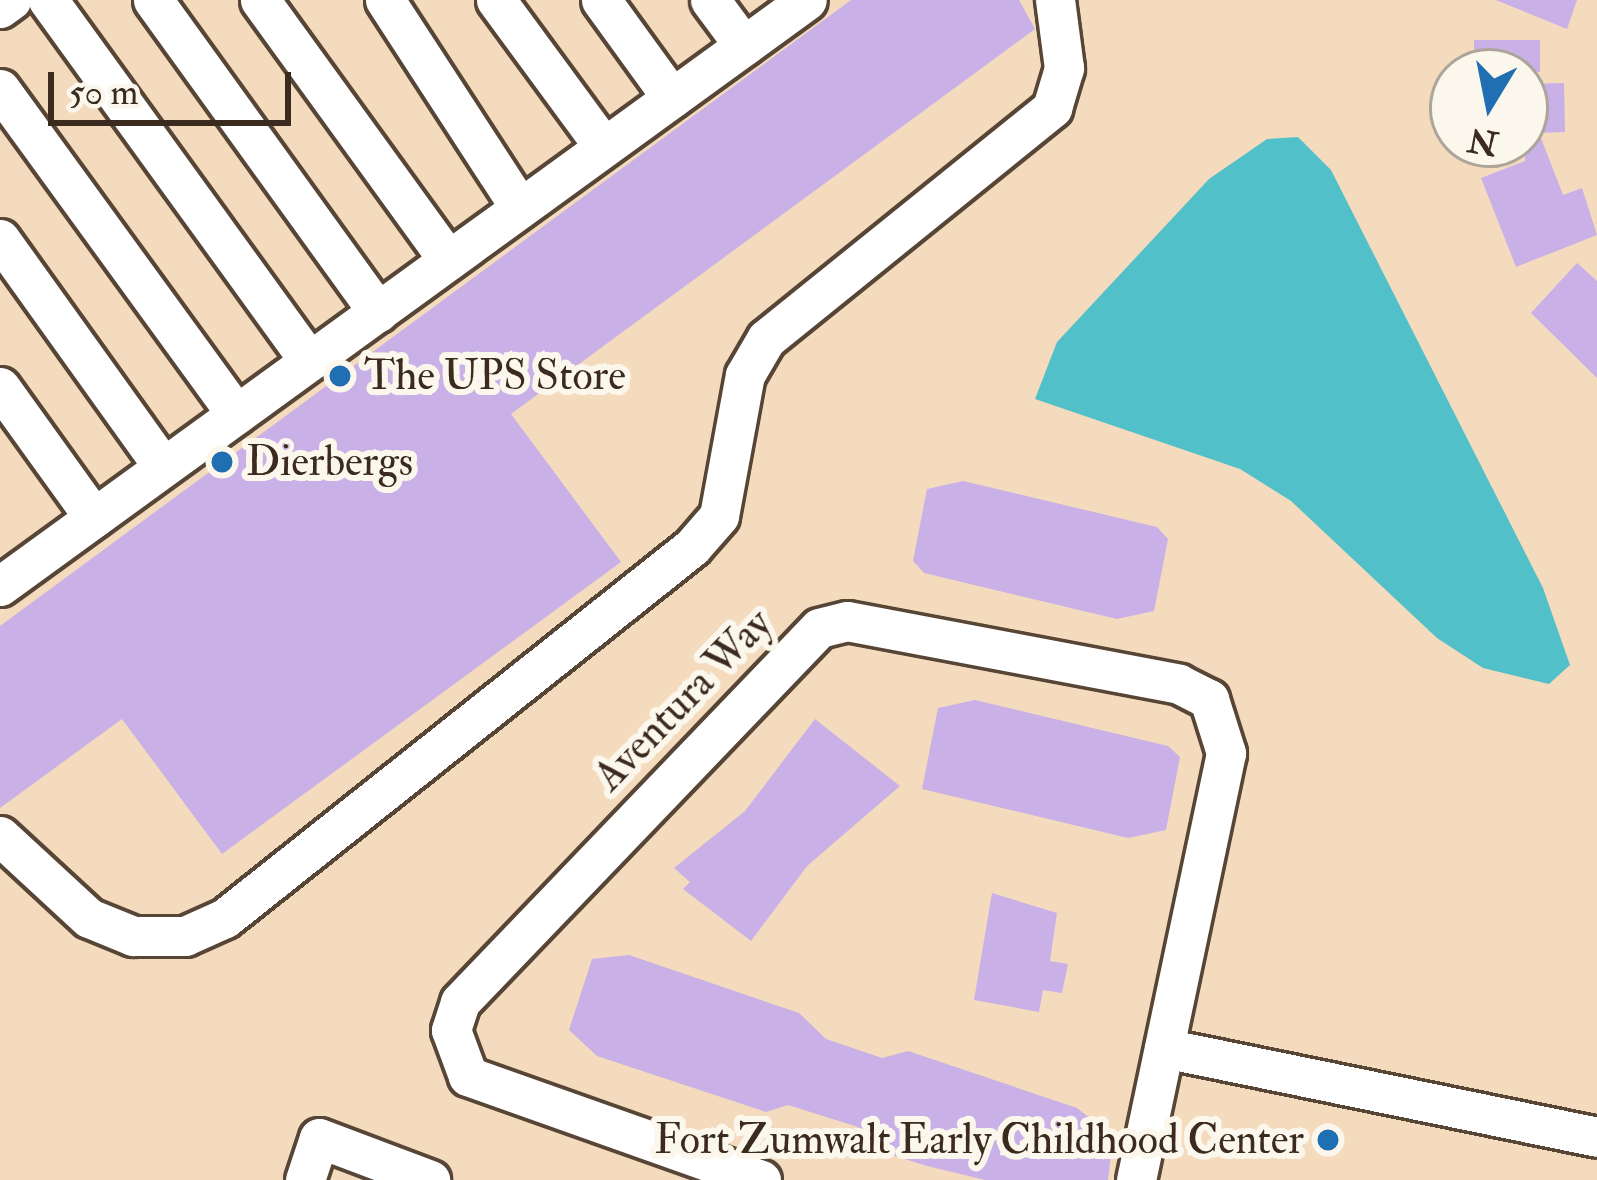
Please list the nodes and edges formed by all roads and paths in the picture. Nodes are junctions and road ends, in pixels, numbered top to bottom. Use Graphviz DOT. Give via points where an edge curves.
graph roads {
  1 [pos="11,0"];
  2 [pos="48,0"];
  3 [pos="152,0"];
  4 [pos="260,0"];
  5 [pos="385,0"];
  6 [pos="496,0"];
  7 [pos="601,0"];
  8 [pos="710,0"];
  9 [pos="807,0"];
  10 [pos="1055,0"];
  11 [pos="0,8"];
  12 [pos="744,46"];
  13 [pos="0,89"];
  14 [pos="672,98"];
  15 [pos="604,147"];
  16 [pos="520,208"];
  17 [pos="0,239"];
  18 [pos="448,260"];
  19 [pos="378,312"];
  20 [pos="309,361"];
  21 [pos="0,387"];
  22 [pos="236,414"];
  23 [pos="164,467"];
  24 [pos="94,518"];
  25 [pos="7,565"];
  26 [pos="0,836"];
  27 [pos="1164,1048"];
  28 [pos="1597,1137"];
  29 [pos="305,1180"];
  30 [pos="430,1180"];
  31 [pos="760,1180"];
  32 [pos="1136,1180"];
  1 -- 11 [label="street"];
  2 -- 20 [label="street"];
  3 -- 19 [label="street"];
  4 -- 18 [label="street"];
  5 -- 16 [label="street"];
  6 -- 15 [label="street"];
  7 -- 14 [label="street"];
  8 -- 12 [label="street"];
  9 -- 12 [label="street"];
  10 -- 26 [label="street" via="1064,68 1052,108 766,339 745,375 718,516 692,547 281,874 185,936 133,936 89,918"];
  12 -- 14 [label="street"];
  13 -- 22 [label="street"];
  14 -- 15 [label="street"];
  15 -- 16 [label="street"];
  16 -- 18 [label="street"];
  17 -- 23 [label="street"];
  18 -- 19 [label="street"];
  19 -- 20 [label="street"];
  20 -- 22 [label="street"];
  21 -- 24 [label="street"];
  22 -- 23 [label="street"];
  23 -- 24 [label="street"];
  24 -- 25 [label="street"];
  27 -- 28 [label="street"];
  27 -- 31 [label="street, Aventura Way" via="1226,754 1209,699 879,622 819,628 460,1002 451,1030 468,1076"];
  27 -- 32 [label="street, Aventura Way"];
  29 -- 30 [label="street" via="319,1138"];
}
